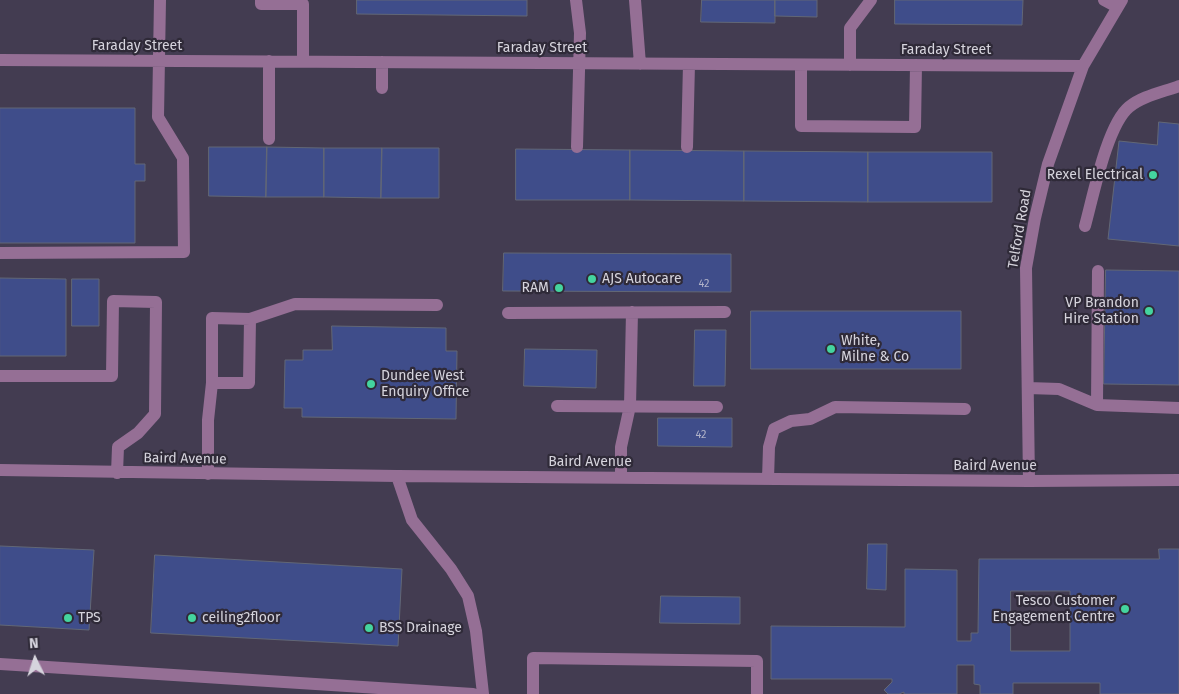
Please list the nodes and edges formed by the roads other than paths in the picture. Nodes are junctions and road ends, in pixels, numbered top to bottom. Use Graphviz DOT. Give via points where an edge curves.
graph roads {
  1 [pos="160,0"];
  2 [pos="261,0"];
  3 [pos="576,0"];
  4 [pos="635,0"];
  5 [pos="870,0"];
  6 [pos="1104,0"];
  7 [pos="1120,4"];
  8 [pos="0,60"];
  9 [pos="160,61"];
  10 [pos="269,61"];
  11 [pos="302,61"];
  12 [pos="382,62"];
  13 [pos="580,63"];
  14 [pos="640,64"];
  15 [pos="688,64"];
  16 [pos="801,65"];
  17 [pos="850,65"];
  18 [pos="916,65"];
  19 [pos="1083,66"];
  20 [pos="1179,86"];
  21 [pos="382,88"];
  22 [pos="269,139"];
  23 [pos="578,147"];
  24 [pos="687,147"];
  25 [pos="1085,226"];
  26 [pos="0,252"];
  27 [pos="1098,271"];
  28 [pos="437,305"];
  29 [pos="508,312"];
  30 [pos="632,312"];
  31 [pos="725,312"];
  32 [pos="250,318"];
  33 [pos="0,376"];
  34 [pos="212,383"];
  35 [pos="1028,388"];
  36 [pos="1097,405"];
  37 [pos="557,406"];
  38 [pos="630,406"];
  39 [pos="717,407"];
  40 [pos="965,408"];
  41 [pos="1179,408"];
  42 [pos="0,470"];
  43 [pos="117,473"];
  44 [pos="208,474"];
  45 [pos="397,476"];
  46 [pos="621,477"];
  47 [pos="768,479"];
  48 [pos="1179,480"];
  49 [pos="1029,481"];
  50 [pos="0,664"];
  51 [pos="472,694"];
  52 [pos="483,694"];
  53 [pos="533,694"];
  54 [pos="757,694"];
  1 -- 9 [label="street"];
  2 -- 11 [label="street" via="261,4 303,4"];
  3 -- 13 [label="street"];
  4 -- 14 [label="street"];
  5 -- 17 [label="street" via="850,28"];
  6 -- 7 [label="street"];
  7 -- 19 [label="street, Telford Road"];
  8 -- 9 [label="street, Faraday Street"];
  9 -- 10 [label="street, Faraday Street"];
  9 -- 26 [label="street" via="158,117 183,158 184,252"];
  10 -- 11 [label="street, Faraday Street"];
  10 -- 22 [label="street"];
  11 -- 12 [label="street, Faraday Street"];
  12 -- 13 [label="street, Faraday Street"];
  12 -- 21 [label="street"];
  13 -- 14 [label="street, Faraday Street"];
  13 -- 23 [label="street"];
  14 -- 15 [label="street, Faraday Street"];
  15 -- 16 [label="street, Faraday Street"];
  15 -- 24 [label="street"];
  16 -- 17 [label="street, Faraday Street"];
  16 -- 18 [label="street" via="801,126 915,127"];
  17 -- 18 [label="street, Faraday Street"];
  18 -- 19 [label="street, Faraday Street"];
  19 -- 35 [label="street, Telford Road" via="1048,164 1026,268"];
  20 -- 25 [label="street" via="1136,102 1120,115 1112,131"];
  27 -- 36 [label="street"];
  28 -- 32 [label="street" via="295,304"];
  29 -- 30 [label="street"];
  30 -- 31 [label="street"];
  30 -- 38 [label="street"];
  32 -- 34 [label="street" via="249,383"];
  32 -- 34 [label="street" via="212,318"];
  33 -- 43 [label="street" via="112,376 113,301 156,302 155,414 138,433 118,447"];
  34 -- 44 [label="street"];
  35 -- 36 [label="street" via="1059,388"];
  35 -- 49 [label="street, Telford Road"];
  36 -- 41 [label="street"];
  37 -- 38 [label="street"];
  38 -- 39 [label="street"];
  38 -- 46 [label="street" via="621,447"];
  40 -- 47 [label="street" via="835,407 810,419 791,421 774,429 769,447"];
  42 -- 43 [label="street, Baird Avenue"];
  43 -- 44 [label="street, Baird Avenue"];
  44 -- 45 [label="street, Baird Avenue"];
  45 -- 46 [label="street, Baird Avenue"];
  45 -- 52 [label="street" via="412,520 468,596 476,631"];
  46 -- 47 [label="street, Baird Avenue"];
  47 -- 49 [label="street, Baird Avenue"];
  48 -- 49 [label="street, Baird Avenue"];
  50 -- 51 [label="street"];
  53 -- 54 [label="street" via="533,658 543,658 757,661"];
}
